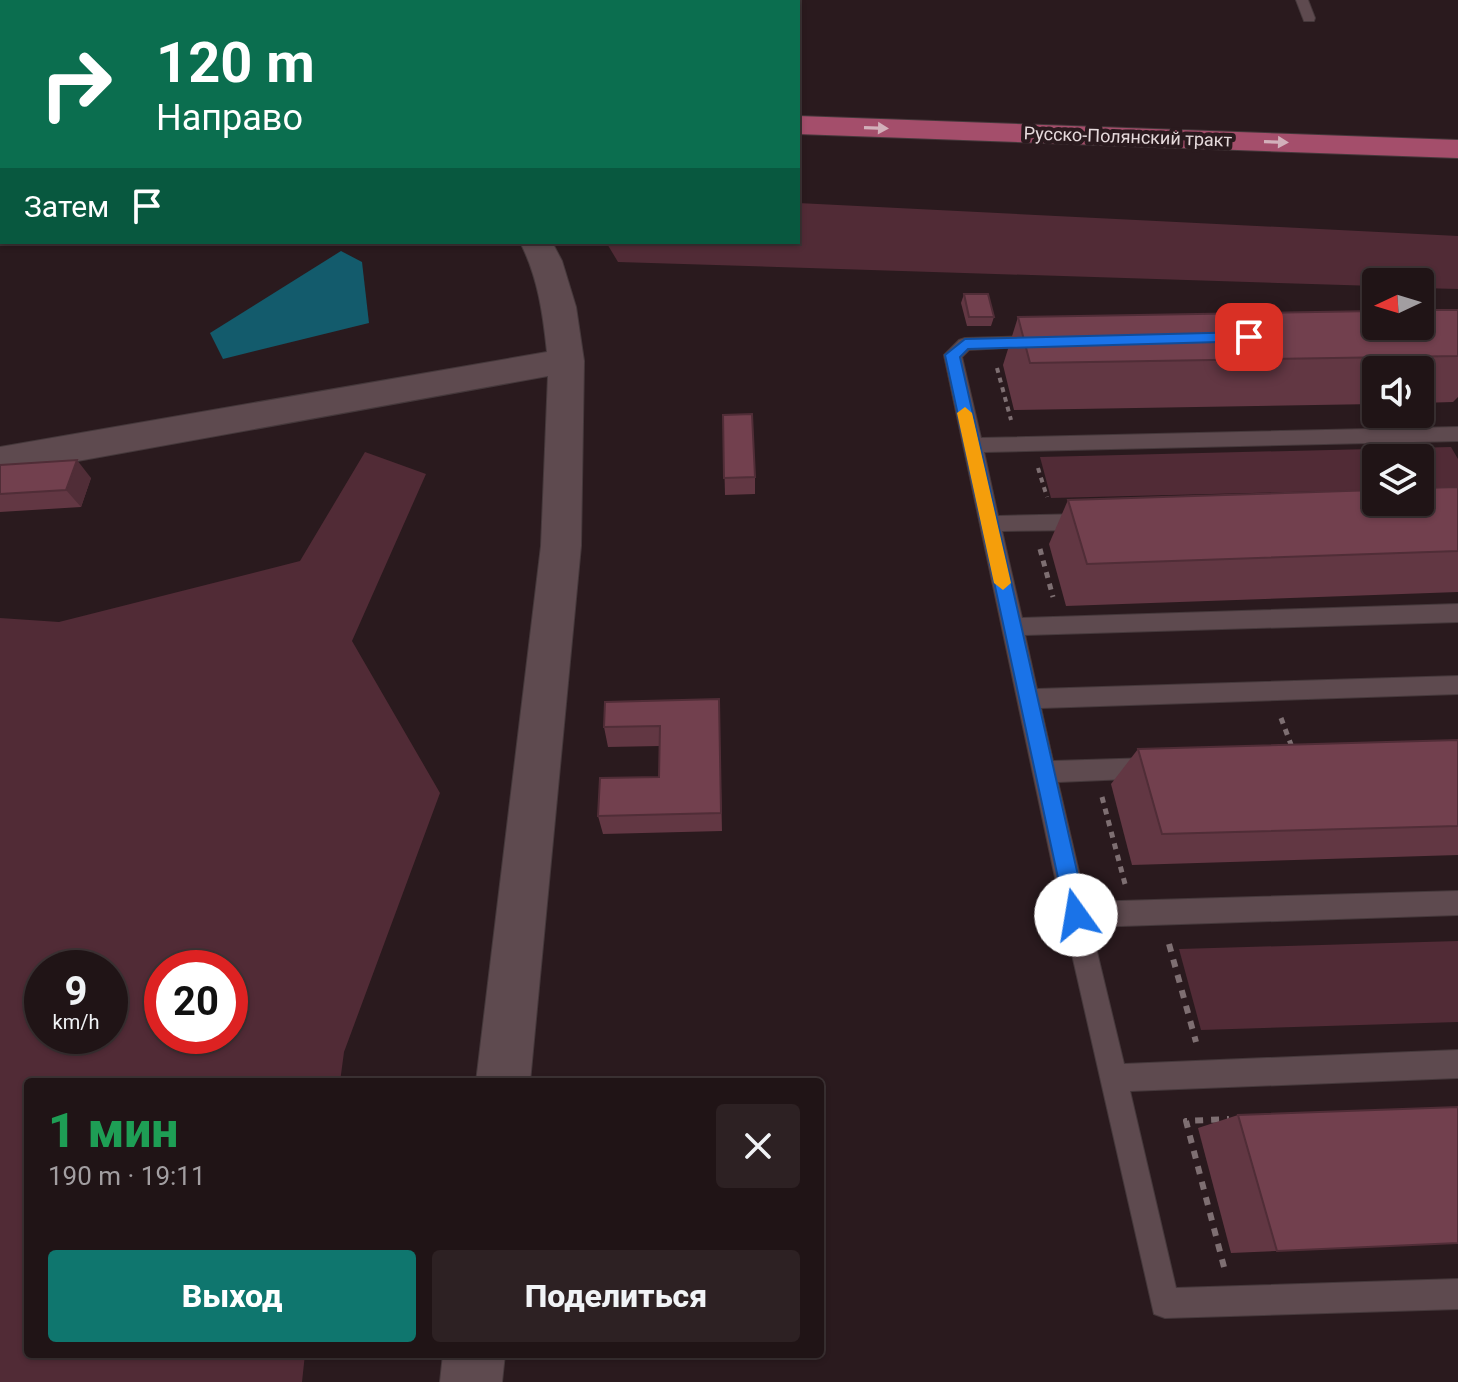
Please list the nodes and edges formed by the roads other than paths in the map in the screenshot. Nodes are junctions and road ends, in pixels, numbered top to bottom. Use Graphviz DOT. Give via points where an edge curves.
graph roads {
  1 [pos="1302,0"];
  2 [pos="1309,18"];
  3 [pos="800,101"];
  4 [pos="1458,123"];
  5 [pos="800,125"];
  6 [pos="1458,149"];
  7 [pos="537,244"];
  8 [pos="1059,342"];
  9 [pos="566,361"];
  10 [pos="1458,434"];
  11 [pos="972,445"];
  12 [pos="0,461"];
  13 [pos="1101,522"];
  14 [pos="989,524"];
  15 [pos="1458,613"];
  16 [pos="1013,627"];
  17 [pos="1458,685"];
  18 [pos="1028,699"];
  19 [pos="1172,768"];
  20 [pos="1044,772"];
  21 [pos="1458,903"];
  22 [pos="1076,915"];
  23 [pos="1458,1064"];
  24 [pos="503,1078"];
  25 [pos="1114,1078"];
  26 [pos="1458,1294"];
  27 [pos="474,1358"];
  28 [pos="471,1382"];
  1 -- 2 [label="lane"];
  3 -- 4 [label="main road, Русско-Полянский тракт"];
  5 -- 6 [label="main road, Русско-Полянский тракт, one-way"];
  7 -- 9 [label="street" via="559,307"];
  8 -- 11 [label="lane" via="965,344 953,355"];
  9 -- 12 [label="street"];
  9 -- 24 [label="street" via="561,546"];
  10 -- 11 [label="lane"];
  11 -- 14 [label="lane"];
  13 -- 14 [label="lane"];
  14 -- 16 [label="lane"];
  15 -- 16 [label="lane"];
  16 -- 18 [label="lane"];
  17 -- 18 [label="lane"];
  18 -- 20 [label="lane"];
  19 -- 20 [label="lane"];
  20 -- 22 [label="lane"];
  21 -- 22 [label="lane"];
  22 -- 25 [label="lane"];
  23 -- 25 [label="lane"];
  25 -- 26 [label="lane" via="1165,1303"];
  27 -- 28 [label="street"];
}
